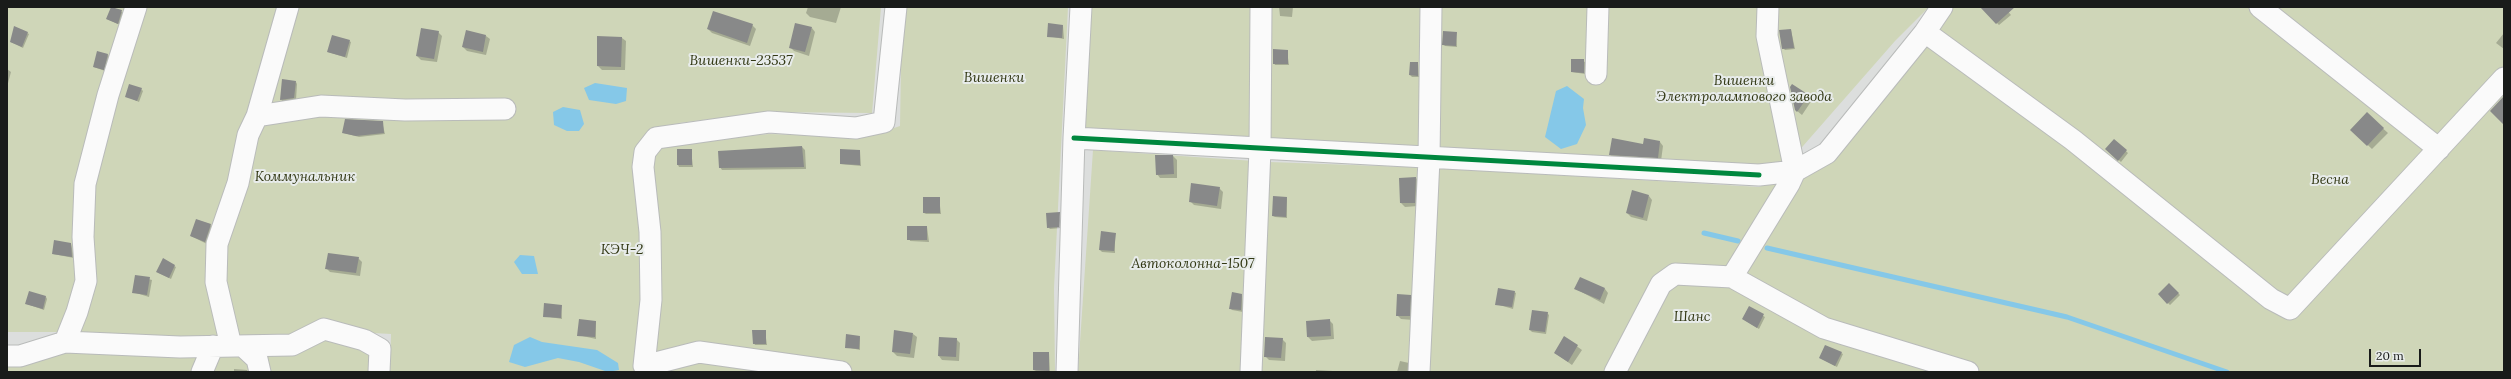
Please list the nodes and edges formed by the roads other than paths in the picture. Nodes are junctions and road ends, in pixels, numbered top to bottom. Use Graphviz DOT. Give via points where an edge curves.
graph roads {
  1 [pos="136,7"];
  2 [pos="288,7"];
  3 [pos="896,7"];
  4 [pos="1080,7"];
  5 [pos="1261,7"];
  6 [pos="1431,7"];
  7 [pos="1598,7"];
  8 [pos="1768,7"];
  9 [pos="1942,7"];
  10 [pos="2260,7"];
  11 [pos="1925,32"];
  12 [pos="1596,74"];
  13 [pos="2504,78"];
  14 [pos="505,109"];
  15 [pos="257,116"];
  16 [pos="1074,138"];
  17 [pos="1260,149"];
  18 [pos="2439,149"];
  19 [pos="1429,159"];
  20 [pos="1795,170"];
  21 [pos="1732,277"];
  22 [pos="65,342"];
  23 [pos="229,346"];
  24 [pos="18,361"];
  25 [pos="640,370"];
  26 [pos="202,372"];
  27 [pos="260,372"];
  28 [pos="379,372"];
  29 [pos="841,372"];
  30 [pos="1067,372"];
  31 [pos="1251,372"];
  32 [pos="1419,372"];
  33 [pos="1615,372"];
  34 [pos="1968,372"];
  1 -- 22 [label="street" via="108,95 85,184 83,237 86,281"];
  2 -- 15 [label="street"];
  3 -- 25 [label="street" via="884,122 856,128 770,122 656,138 645,152 643,167 650,232 651,300"];
  4 -- 16 [label="street"];
  5 -- 17 [label="street"];
  6 -- 19 [label="street"];
  7 -- 12 [label="street"];
  8 -- 20 [label="street" via="1767,36"];
  9 -- 11 [label="street"];
  10 -- 18 [label="street"];
  11 -- 18 [label="street" via="2073,140 2271,300 2290,308"];
  11 -- 20 [label="street" via="1827,153"];
  13 -- 18 [label="street"];
  14 -- 15 [label="street" via="405,110 320,106"];
  15 -- 23 [label="street" via="248,135 238,183 216,244 216,282"];
  16 -- 17 [label="street"];
  16 -- 30 [label="street"];
  17 -- 19 [label="street"];
  17 -- 31 [label="street"];
  19 -- 20 [label="street" via="1759,175"];
  19 -- 32 [label="street"];
  20 -- 21 [label="street"];
  21 -- 33 [label="street" via="1675,274 1661,284"];
  21 -- 34 [label="street" via="1824,328"];
  22 -- 23 [label="street"];
  22 -- 24 [label="street"];
  23 -- 26 [label="street"];
  23 -- 27 [label="street" via="258,359"];
  23 -- 28 [label="street" via="292,345 324,329 364,340 380,349"];
  25 -- 29 [label="street" via="699,352"];
}
